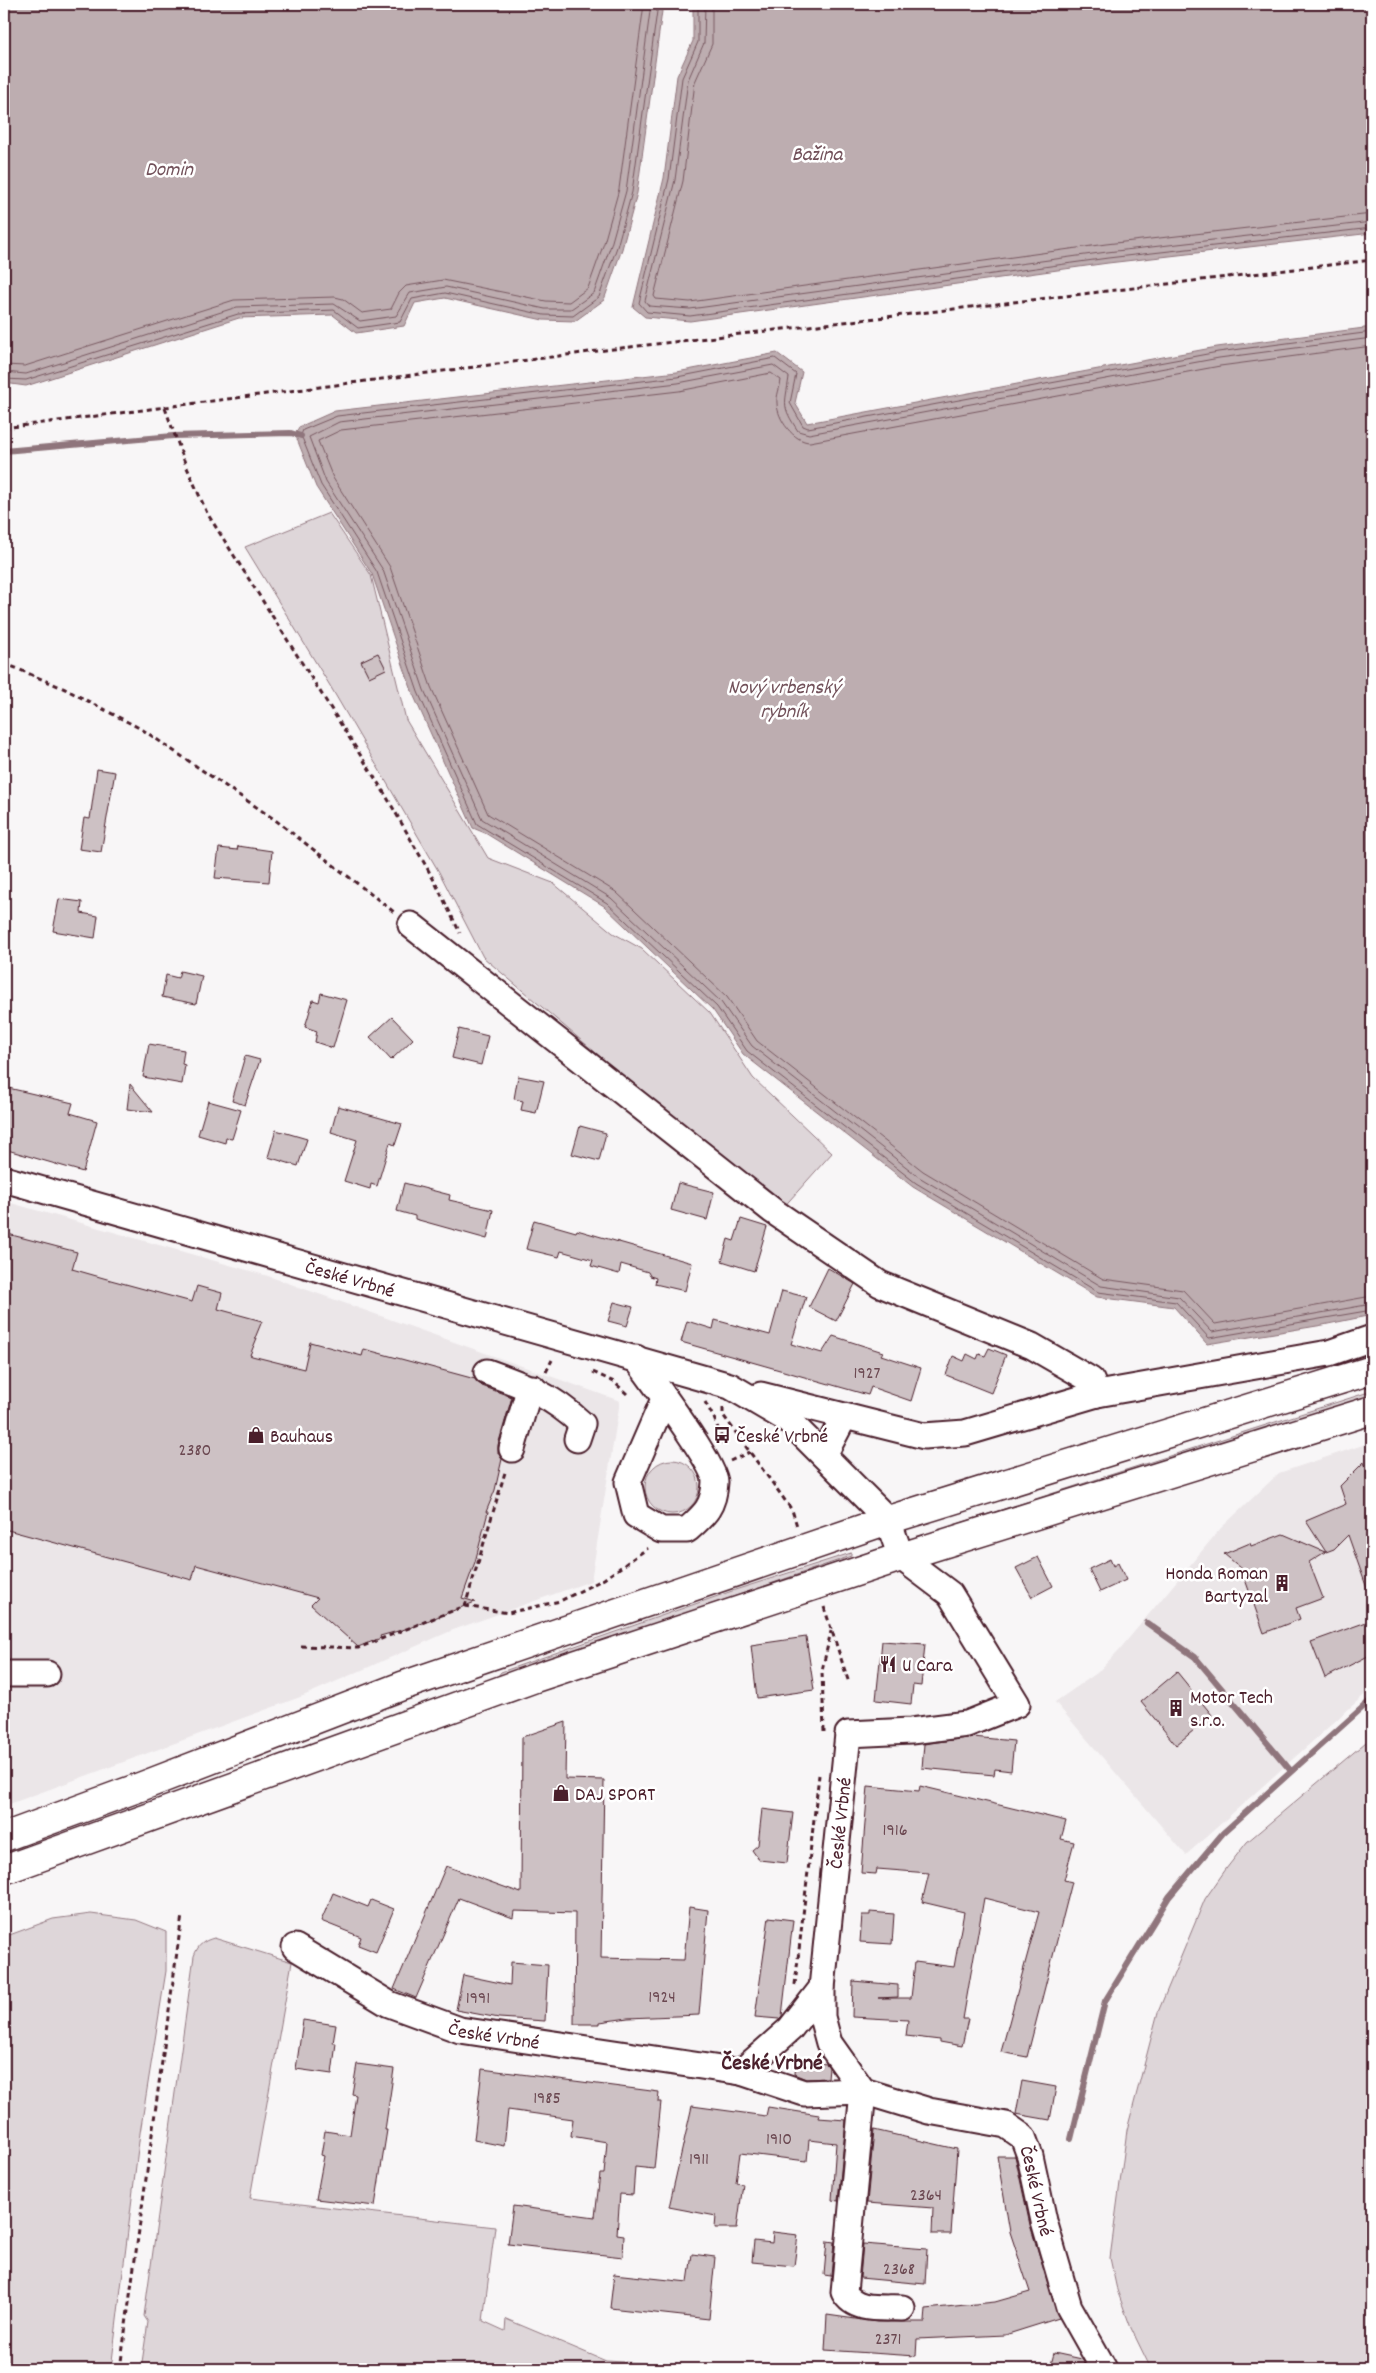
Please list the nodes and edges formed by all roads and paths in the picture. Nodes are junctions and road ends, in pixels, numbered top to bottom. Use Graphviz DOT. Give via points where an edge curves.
graph roads {
  1 [pos="1372,260"];
  2 [pos="165,408"];
  3 [pos="4,428"];
  4 [pos="4,663"];
  5 [pos="410,925"];
  6 [pos="463,941"];
  7 [pos="4,1179"];
  8 [pos="1372,1338"];
  9 [pos="546,1358"];
  10 [pos="636,1358"];
  11 [pos="560,1362"];
  12 [pos="585,1370"];
  13 [pos="1372,1370"];
  14 [pos="487,1372"];
  15 [pos="533,1388"];
  16 [pos="627,1394"];
  17 [pos="1097,1394"];
  18 [pos="722,1398"];
  19 [pos="664,1399"];
  20 [pos="1372,1410"];
  21 [pos="844,1417"];
  22 [pos="585,1428"];
  23 [pos="512,1449"];
  24 [pos="750,1452"];
  25 [pos="824,1455"];
  26 [pos="888,1520"];
  27 [pos="798,1527"];
  28 [pos="662,1530"];
  29 [pos="901,1557"];
  30 [pos="824,1604"];
  31 [pos="466,1606"];
  32 [pos="831,1631"];
  33 [pos="302,1646"];
  34 [pos="4,1674"];
  35 [pos="47,1674"];
  36 [pos="849,1683"];
  37 [pos="823,1739"];
  38 [pos="820,1768"];
  39 [pos="140,1787"];
  40 [pos="149,1817"];
  41 [pos="4,1836"];
  42 [pos="4,1870"];
  43 [pos="182,1915"];
  44 [pos="295,1948"];
  45 [pos="822,1988"];
  46 [pos="794,1990"];
  47 [pos="741,2072"];
  48 [pos="863,2091"];
  49 [pos="902,2308"];
  50 [pos="120,2369"];
  51 [pos="1104,2369"];
  1 -- 2 [label="path" via="613,349"];
  2 -- 3 [label="path"];
  2 -- 6 [label="path" via="207,513 385,794 435,882"];
  4 -- 5 [label="path" via="65,689 143,730 274,819"];
  5 -- 17 [label="street" via="773,1211 880,1284 1032,1346 1091,1380"];
  7 -- 10 [label="street, České Vrbné"];
  8 -- 17 [label="street" via="1330,1352"];
  9 -- 11 [label="path"];
  10 -- 18 [label="street, České Vrbné"];
  10 -- 19 [label="street"];
  12 -- 16 [label="path" via="614,1382"];
  13 -- 26 [label="main road"];
  14 -- 15 [label="street"];
  15 -- 22 [label="street" via="565,1408"];
  15 -- 23 [label="street" via="527,1397"];
  17 -- 21 [label="street" via="957,1433 924,1436"];
  18 -- 21 [label="street"];
  18 -- 24 [label="path" via="723,1415"];
  18 -- 24 [label="path" via="705,1402 730,1461"];
  18 -- 25 [label="street, České Vrbné" via="788,1420"];
  19 -- 28 [label="street" via="628,1482 636,1515"];
  19 -- 28 [label="street" via="690,1433 715,1480 709,1509 687,1530"];
  20 -- 29 [label="main road"];
  21 -- 25 [label="street"];
  23 -- 31 [label="path"];
  24 -- 27 [label="path" via="792,1510"];
  25 -- 26 [label="street, České Vrbné"];
  26 -- 29 [label="street, České Vrbné"];
  26 -- 39 [label="main road" via="402,1686"];
  28 -- 31 [label="path" via="647,1549 604,1579 560,1602 508,1613"];
  29 -- 40 [label="main road" via="535,1678"];
  29 -- 45 [label="street, České Vrbné" via="950,1594 1017,1704 967,1724 848,1734"];
  30 -- 32 [label="path"];
  31 -- 33 [label="path" via="358,1648"];
  32 -- 36 [label="path"];
  32 -- 37 [label="path" via="822,1671"];
  34 -- 35 [label="street"];
  38 -- 46 [label="path"];
  39 -- 40 [label="street"];
  39 -- 41 [label="main road"];
  40 -- 42 [label="main road"];
  43 -- 50 [label="path"];
  44 -- 47 [label="street, České Vrbné" via="389,2004 460,2030"];
  45 -- 47 [label="street" via="790,2029"];
  45 -- 48 [label="street, České Vrbné" via="822,2017 829,2043"];
  47 -- 48 [label="street, České Vrbné" via="804,2092"];
  48 -- 49 [label="street" via="844,2292 849,2301 860,2306"];
  48 -- 51 [label="street, České Vrbné" via="929,2111 1006,2125 1023,2137 1069,2307"];
}
